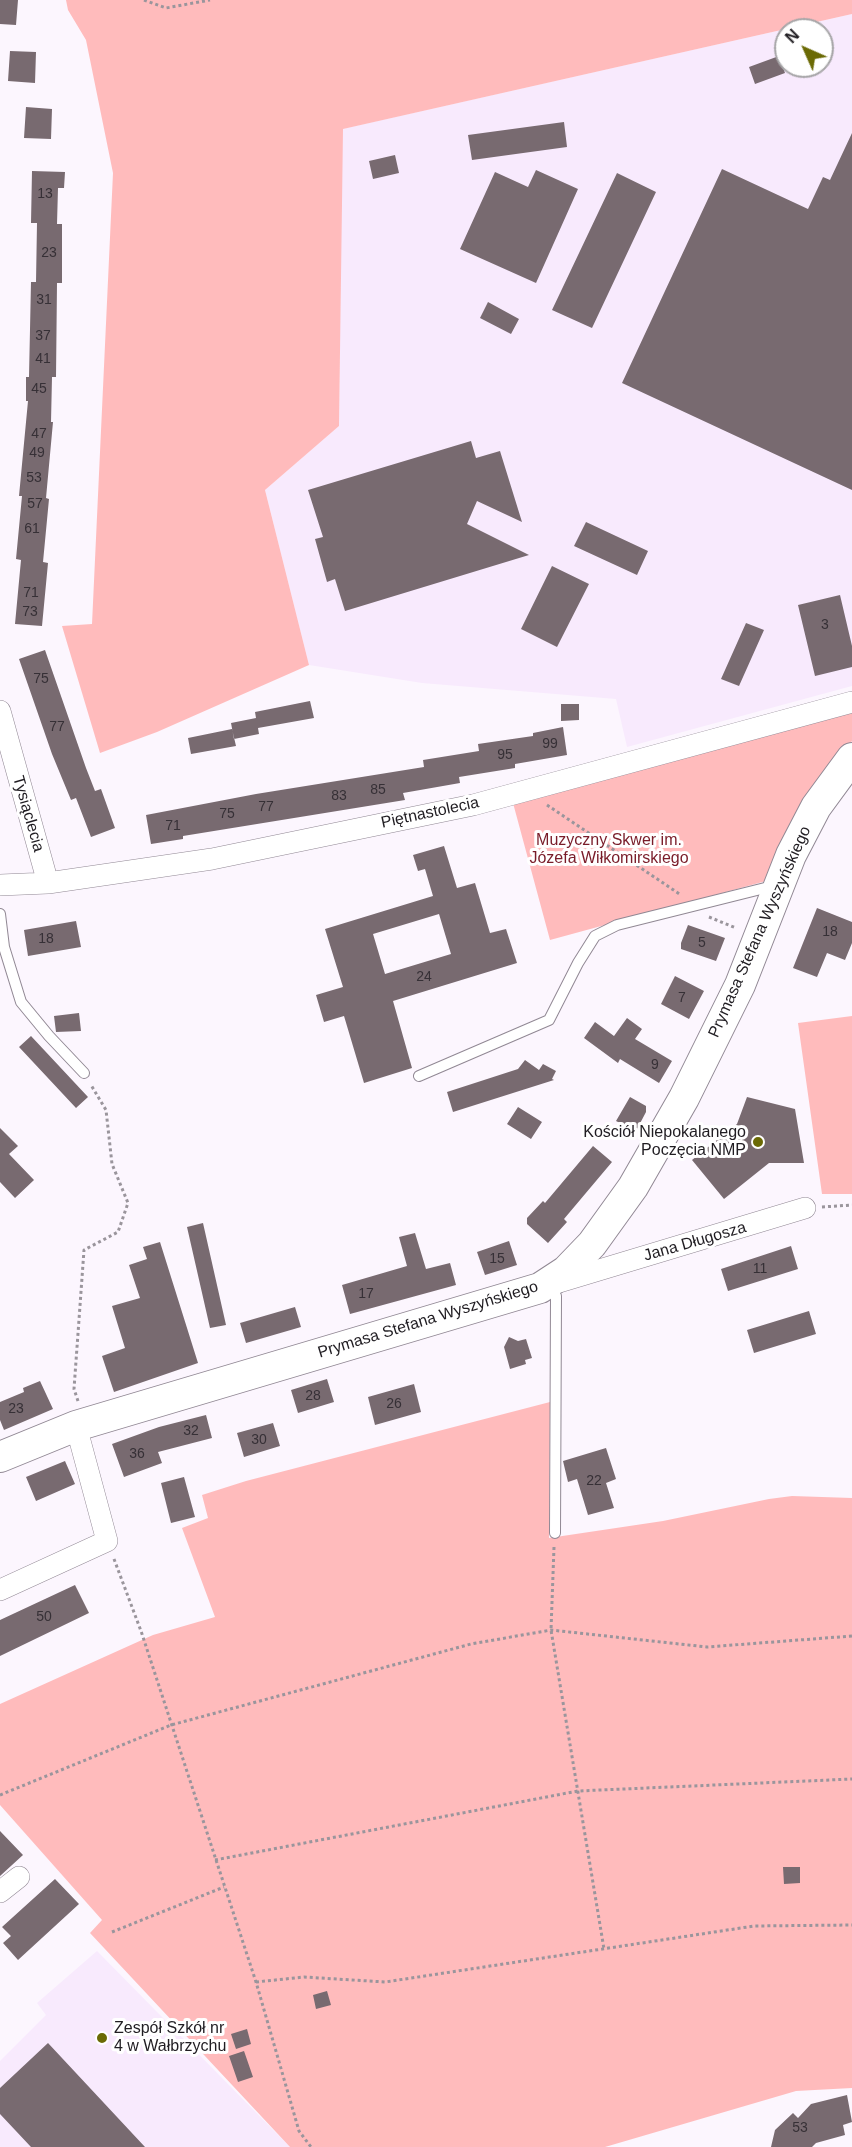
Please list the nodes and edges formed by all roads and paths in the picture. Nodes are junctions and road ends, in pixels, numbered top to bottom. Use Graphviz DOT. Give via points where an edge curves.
graph roads {
  1 [pos="144,0"];
  2 [pos="210,0"];
  3 [pos="852,702"];
  4 [pos="0,711"];
  5 [pos="852,758"];
  6 [pos="526,790"];
  7 [pos="48,883"];
  8 [pos="0,885"];
  9 [pos="779,885"];
  10 [pos="691,906"];
  11 [pos="0,914"];
  12 [pos="758,938"];
  13 [pos="84,1073"];
  14 [pos="419,1076"];
  15 [pos="852,1205"];
  16 [pos="805,1208"];
  17 [pos="548,1292"];
  18 [pos="81,1425"];
  19 [pos="0,1457"];
  20 [pos="555,1533"];
  21 [pos="107,1541"];
  22 [pos="0,1590"];
  23 [pos="551,1630"];
  24 [pos="852,1636"];
  25 [pos="171,1725"];
  26 [pos="852,1779"];
  27 [pos="578,1791"];
  28 [pos="0,1795"];
  29 [pos="215,1860"];
  30 [pos="19,1877"];
  31 [pos="224,1887"];
  32 [pos="0,1892"];
  33 [pos="852,1925"];
  34 [pos="112,1932"];
  35 [pos="604,1949"];
  36 [pos="256,1982"];
  37 [pos="311,2147"];
  1 -- 2 [label="path" via="166,8"];
  3 -- 6 [label="street, Piętnastolecia"];
  4 -- 7 [label="street, Tysiąclecia"];
  5 -- 9 [label="street, Prymasa Stefana Wyszyńskiego" via="816,807"];
  6 -- 7 [label="street, Piętnastolecia" via="473,805 212,859"];
  6 -- 10 [label="path"];
  7 -- 8 [label="street, Piętnastolecia"];
  9 -- 10 [label="lane"];
  9 -- 12 [label="street, Prymasa Stefana Wyszyńskiego"];
  10 -- 12 [label="path" via="696,912"];
  10 -- 14 [label="lane" via="617,925 595,936 549,1020"];
  11 -- 13 [label="lane" via="4,947 21,1002"];
  12 -- 17 [label="street, Prymasa Stefana Wyszyńskiego" via="740,985 684,1098 633,1186 592,1244"];
  13 -- 18 [label="path" via="106,1110 112,1164 128,1203 118,1232 84,1250 74,1389"];
  15 -- 16 [label="path"];
  16 -- 17 [label="street, Jana Długosza"];
  17 -- 18 [label="street, Prymasa Stefana Wyszyńskiego"];
  17 -- 20 [label="lane"];
  18 -- 19 [label="street, Prymasa Stefana Wyszyńskiego"];
  18 -- 21 [label="street"];
  20 -- 23 [label="path"];
  21 -- 22 [label="street"];
  21 -- 25 [label="path"];
  23 -- 24 [label="path" via="707,1647"];
  23 -- 25 [label="path" via="471,1644"];
  23 -- 27 [label="path"];
  25 -- 28 [label="path"];
  25 -- 29 [label="path"];
  26 -- 27 [label="path"];
  27 -- 29 [label="path"];
  27 -- 35 [label="path"];
  29 -- 31 [label="path"];
  30 -- 32 [label="street"];
  31 -- 34 [label="path"];
  31 -- 36 [label="path"];
  33 -- 35 [label="path" via="754,1926"];
  35 -- 36 [label="path" via="385,1982 304,1977"];
  36 -- 37 [label="path" via="299,2132"];
}
